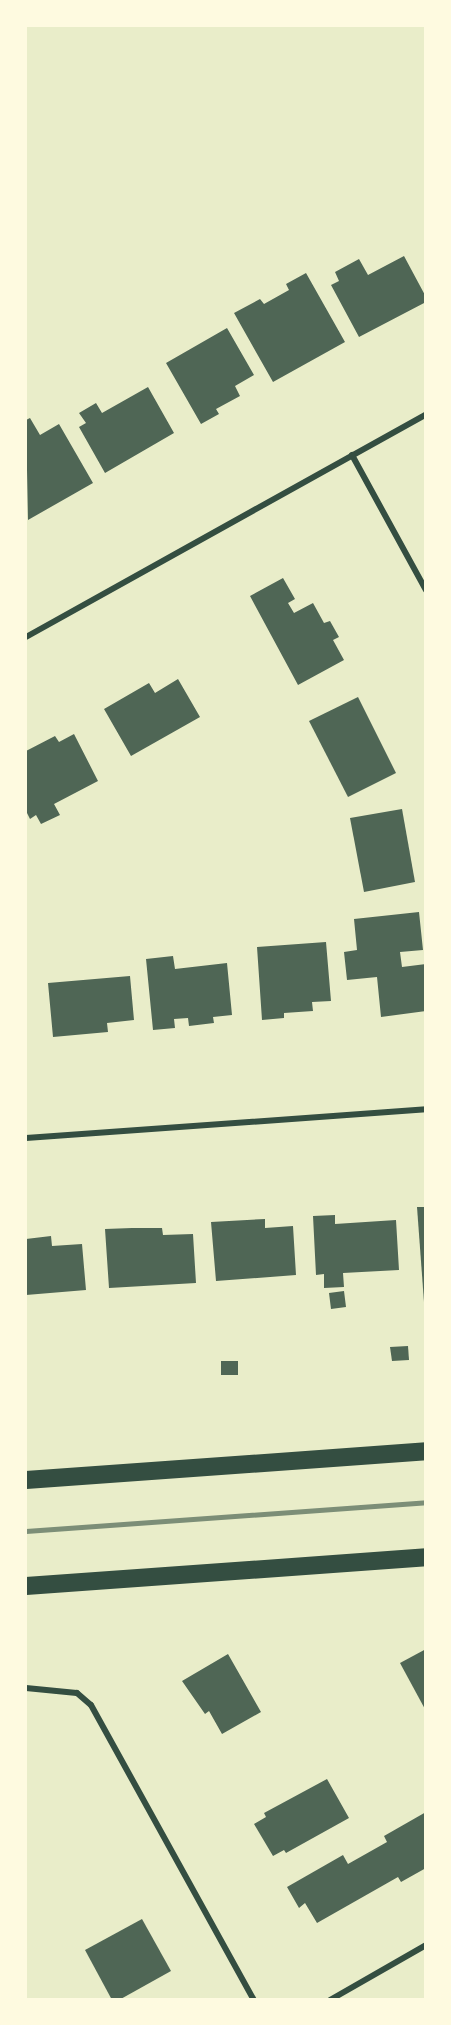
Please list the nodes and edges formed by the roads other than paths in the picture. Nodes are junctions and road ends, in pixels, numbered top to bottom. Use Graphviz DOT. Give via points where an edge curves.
graph roads {
  1 [pos="426,414"];
  2 [pos="352,455"];
  3 [pos="426,590"];
  4 [pos="26,637"];
  5 [pos="426,1109"];
  6 [pos="26,1138"];
  7 [pos="426,1451"];
  8 [pos="26,1480"];
  9 [pos="426,1557"];
  10 [pos="26,1586"];
  11 [pos="26,1688"];
  12 [pos="426,1946"];
  13 [pos="254,2000"];
  14 [pos="330,2000"];
  1 -- 2 [label="street"];
  2 -- 3 [label="street"];
  2 -- 4 [label="street"];
  5 -- 6 [label="street"];
  7 -- 8 [label="highway"];
  9 -- 10 [label="highway"];
  11 -- 13 [label="street" via="78,1693 90,1706"];
  12 -- 14 [label="street"];
}
